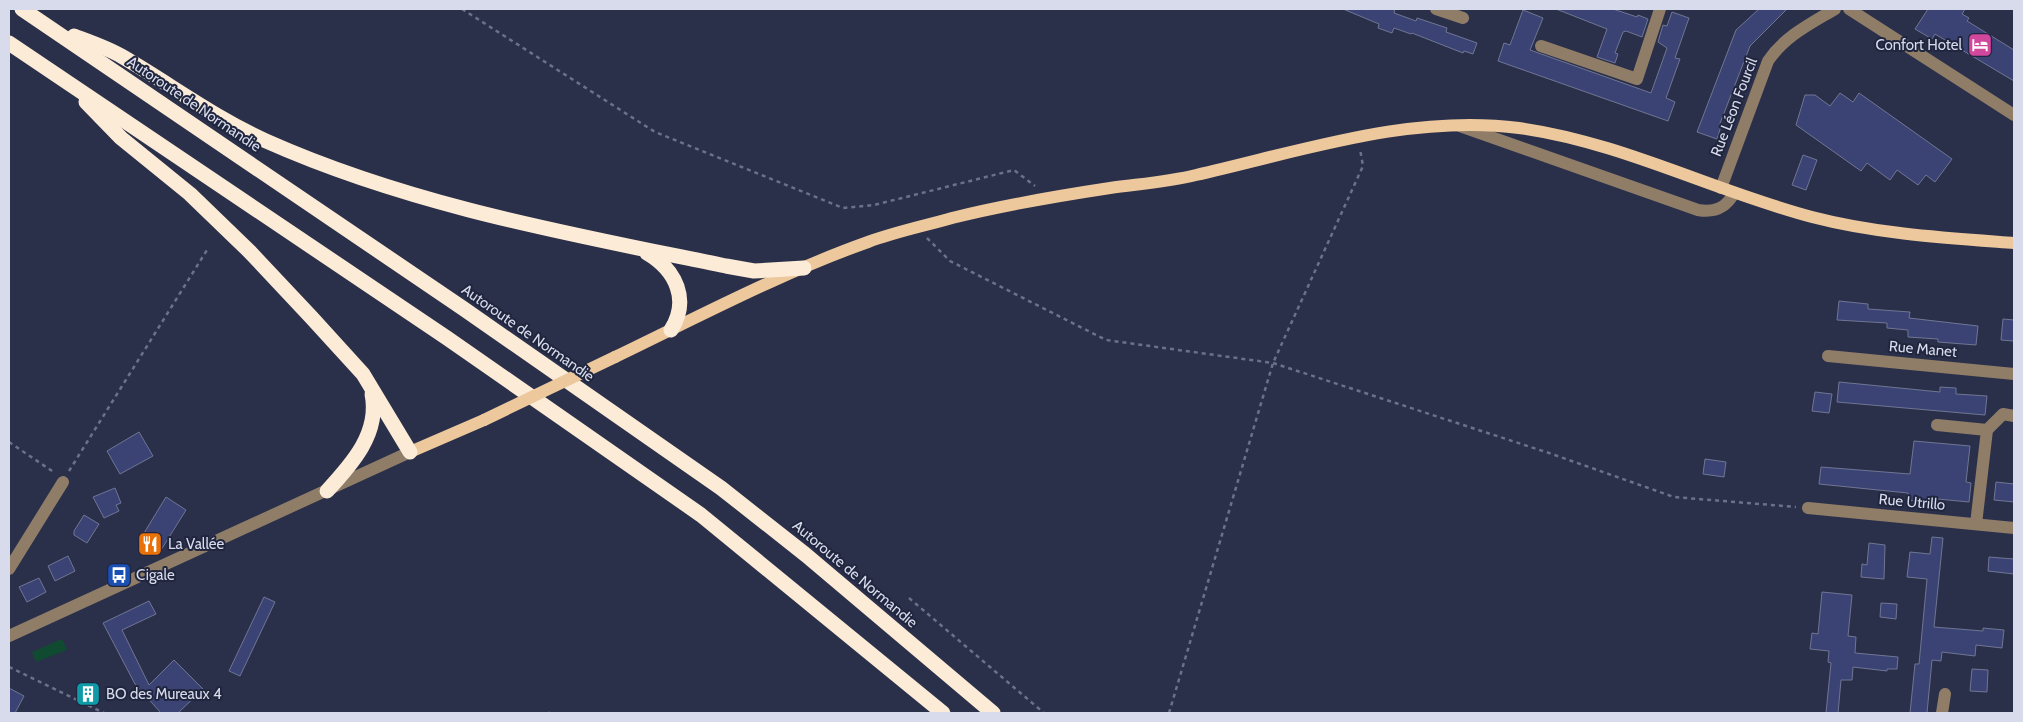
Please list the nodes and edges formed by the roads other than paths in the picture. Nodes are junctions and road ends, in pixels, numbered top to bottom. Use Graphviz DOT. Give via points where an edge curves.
graph roads {
  1 [pos="22,9"];
  2 [pos="1436,9"];
  3 [pos="1660,9"];
  4 [pos="1835,9"];
  5 [pos="1849,9"];
  6 [pos="1463,18"];
  7 [pos="41,21"];
  8 [pos="9,42"];
  9 [pos="1541,46"];
  10 [pos="64,80"];
  11 [pos="2014,115"];
  12 [pos="1453,124"];
  13 [pos="1721,188"];
  14 [pos="1734,193"];
  15 [pos="2014,243"];
  16 [pos="639,249"];
  17 [pos="804,268"];
  18 [pos="671,330"];
  19 [pos="1828,356"];
  20 [pos="2014,374"];
  21 [pos="371,387"];
  22 [pos="2014,416"];
  23 [pos="1937,425"];
  24 [pos="1987,430"];
  25 [pos="410,452"];
  26 [pos="64,481"];
  27 [pos="327,491"];
  28 [pos="1808,508"];
  29 [pos="1976,524"];
  30 [pos="2014,528"];
  31 [pos="9,569"];
  32 [pos="9,636"];
  33 [pos="1945,694"];
  34 [pos="942,713"];
  35 [pos="993,713"];
  36 [pos="1942,713"];
  1 -- 7 [label="highway, Autoroute de Normandie"];
  2 -- 6 [label="street"];
  3 -- 9 [label="street" via="1637,79"];
  4 -- 13 [label="street, Rue Léon Fourcil" via="1792,35 1768,61"];
  5 -- 11 [label="street"];
  7 -- 16 [label="highway" via="121,56 210,113 265,141 326,166 441,203"];
  7 -- 35 [label="highway, Autoroute de Normandie" via="720,488 806,555"];
  8 -- 10 [label="highway"];
  10 -- 21 [label="highway" via="121,138 190,194 250,252 354,363"];
  10 -- 34 [label="highway" via="447,338 701,515"];
  12 -- 13 [label="main road" via="1517,128 1572,137"];
  12 -- 14 [label="street" via="1698,210 1709,212 1719,209 1729,203"];
  12 -- 17 [label="main road" via="1394,130 1190,177 1050,197 955,217 873,240"];
  13 -- 14 [label="main road"];
  14 -- 15 [label="main road" via="1849,225 1916,235"];
  16 -- 17 [label="highway" via="754,271"];
  16 -- 18 [label="highway" via="663,264 678,287 680,308"];
  17 -- 18 [label="main road"];
  18 -- 25 [label="main road, bridge"];
  19 -- 20 [label="street, Rue Manet"];
  21 -- 25 [label="highway"];
  21 -- 27 [label="highway" via="374,411 367,436 354,459"];
  22 -- 24 [label="street" via="2003,414"];
  23 -- 24 [label="street"];
  24 -- 29 [label="street"];
  25 -- 27 [label="street"];
  26 -- 31 [label="street"];
  27 -- 32 [label="street"];
  28 -- 29 [label="street, Rue Utrillo"];
  29 -- 30 [label="street, Rue Utrillo"];
  33 -- 36 [label="street"];
}
